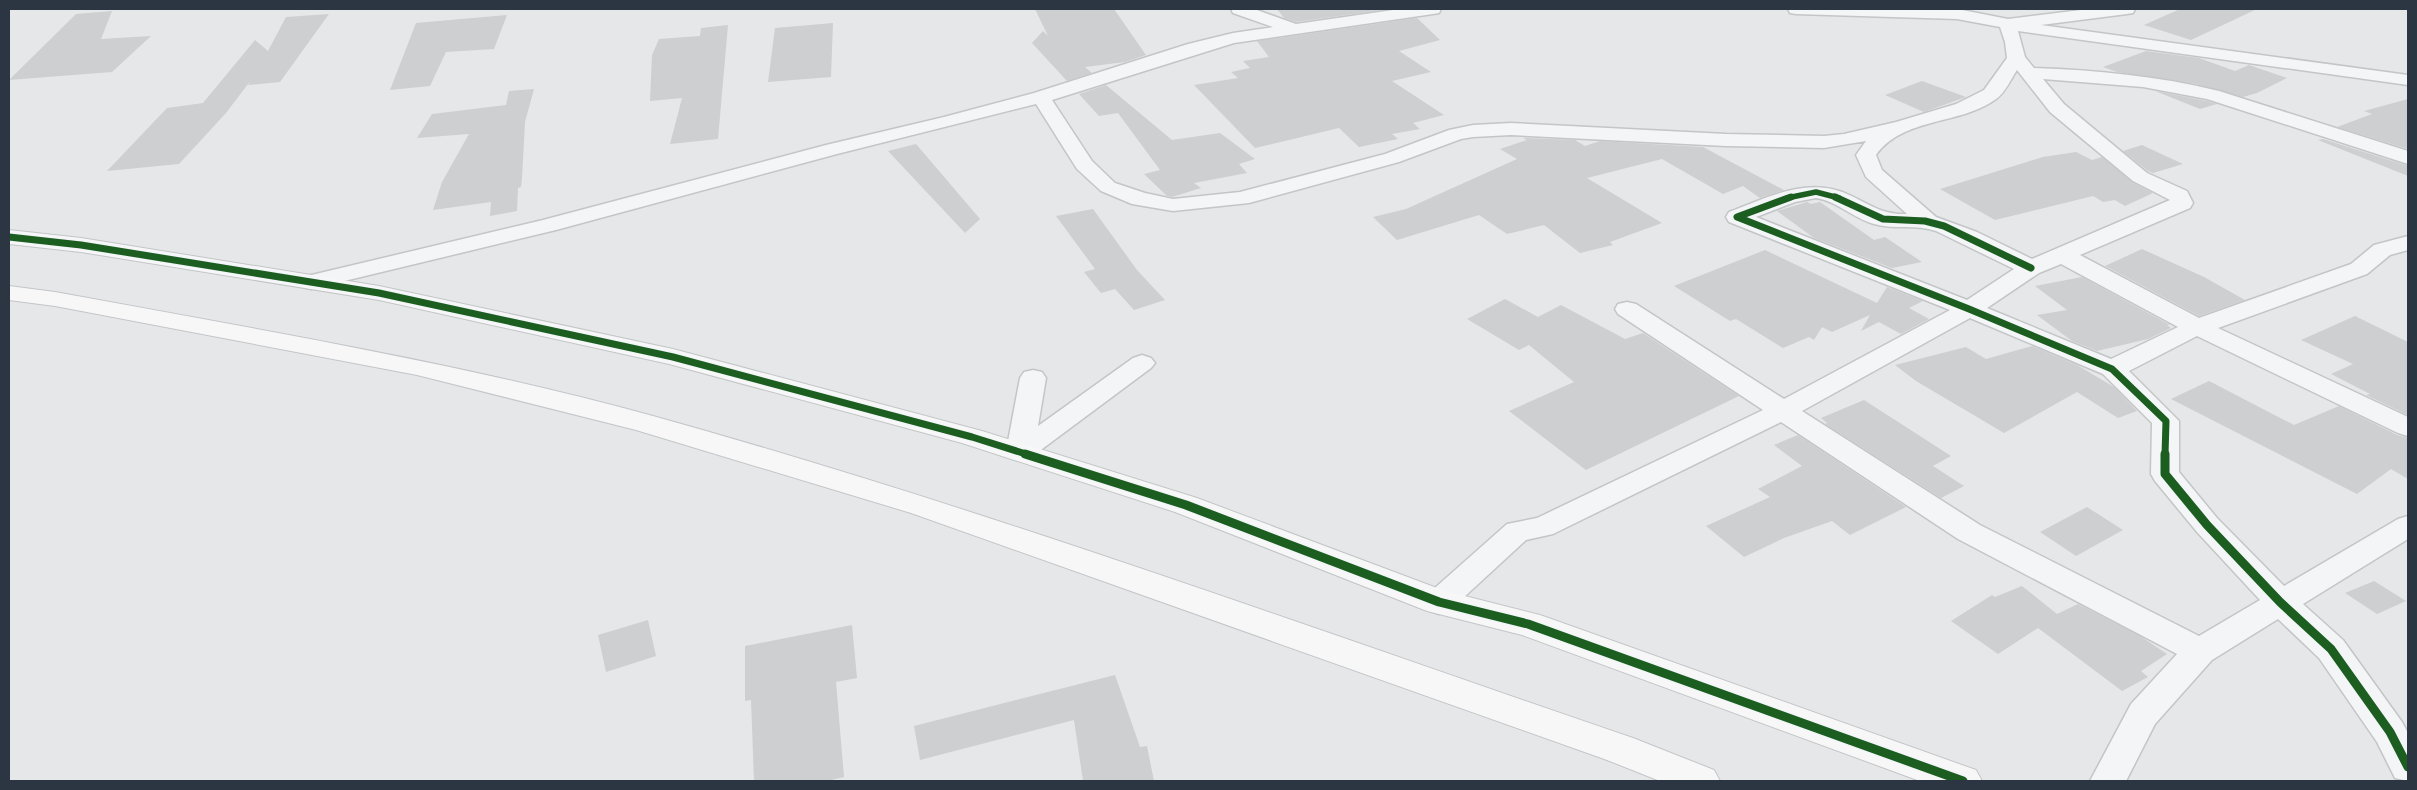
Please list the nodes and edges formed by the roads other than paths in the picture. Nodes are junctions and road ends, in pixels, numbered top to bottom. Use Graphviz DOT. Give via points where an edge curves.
graph roads {
  1 [pos="1239,9"];
  2 [pos="1433,9"];
  3 [pos="1796,9"];
  4 [pos="2127,9"];
  5 [pos="1294,29"];
  6 [pos="2016,49"];
  7 [pos="2408,80"];
  8 [pos="1041,97"];
  9 [pos="1901,127"];
  10 [pos="2408,158"];
  11 [pos="1929,222"];
  12 [pos="9,237"];
  13 [pos="2408,243"];
  14 [pos="2060,254"];
  15 [pos="2031,268"];
  16 [pos="310,282"];
  17 [pos="9,293"];
  18 [pos="1627,309"];
  19 [pos="1969,309"];
  20 [pos="2197,327"];
  21 [pos="1142,363"];
  22 [pos="2112,369"];
  23 [pos="1033,378"];
  24 [pos="1782,411"];
  25 [pos="2408,427"];
  26 [pos="1020,452"];
  27 [pos="2408,526"];
  28 [pos="1438,602"];
  29 [pos="2280,602"];
  30 [pos="2200,651"];
  31 [pos="2408,767"];
  32 [pos="1701,781"];
  33 [pos="1963,781"];
  34 [pos="2108,781"];
  1 -- 5 [label="street"];
  2 -- 5 [label="street"];
  3 -- 6 [label="street" via="1948,14"];
  4 -- 6 [label="street"];
  5 -- 8 [label="street" via="1233,38 1194,48"];
  6 -- 7 [label="street" via="2046,31"];
  6 -- 9 [label="street" via="1991,94 1963,108"];
  6 -- 10 [label="street" via="2095,76 2180,87"];
  6 -- 14 [label="street" via="2057,108 2140,176 2179,196 2182,202"];
  8 -- 9 [label="street" via="1084,165 1108,187 1140,199 1173,205 1241,198 1392,158 1456,134 1473,131 1511,129 1824,142"];
  8 -- 16 [label="street" via="548,225"];
  9 -- 11 [label="street" via="1874,144 1866,155 1873,173"];
  11 -- 15 [label="street" via="1954,229"];
  11 -- 19 [label="street" via="1898,222 1875,216 1836,196 1815,192 1737,217"];
  12 -- 16 [label="street" via="81,245"];
  13 -- 20 [label="street" via="2382,250 2359,269"];
  14 -- 15 [label="street"];
  14 -- 20 [label="street"];
  15 -- 19 [label="street"];
  16 -- 26 [label="street" via="379,293 674,357"];
  17 -- 32 [label="street" via="417,367 644,423 922,506"];
  18 -- 24 [label="street"];
  19 -- 22 [label="street"];
  19 -- 24 [label="street"];
  20 -- 22 [label="street"];
  20 -- 25 [label="street"];
  21 -- 26 [label="street"];
  22 -- 29 [label="street" via="2166,421 2165,474 2207,526"];
  23 -- 26 [label="street"];
  24 -- 28 [label="street" via="1542,527 1517,531"];
  24 -- 30 [label="street" via="1969,532"];
  26 -- 28 [label="street" via="1186,505"];
  27 -- 29 [label="street"];
  28 -- 33 [label="street" via="1528,624"];
  29 -- 30 [label="street"];
  29 -- 31 [label="street" via="2331,650 2390,732"];
  30 -- 34 [label="street" via="2143,714"];
}
